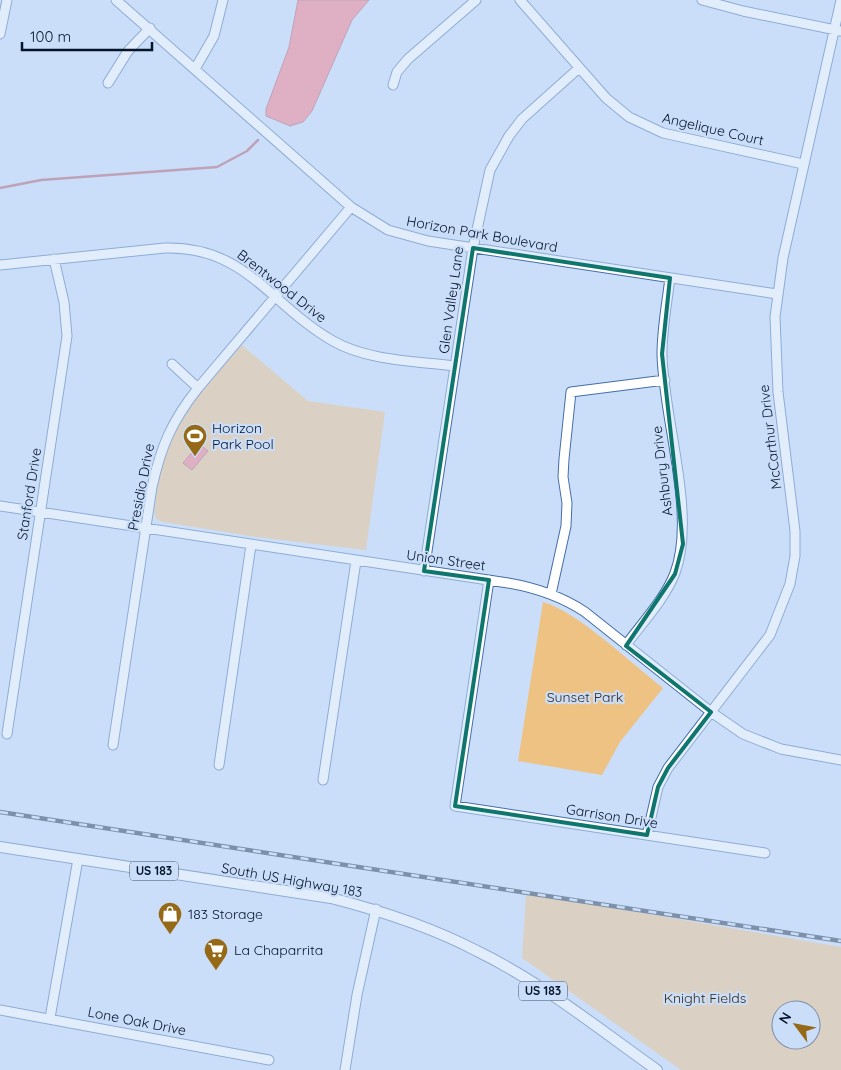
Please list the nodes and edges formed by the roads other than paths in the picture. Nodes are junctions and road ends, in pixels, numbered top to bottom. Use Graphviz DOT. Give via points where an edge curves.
graph roads {
  1 [pos="7,0"];
  2 [pos="116,0"];
  3 [pos="223,0"];
  4 [pos="476,0"];
  5 [pos="520,0"];
  6 [pos="702,0"];
  7 [pos="841,0"];
  8 [pos="150,28"];
  9 [pos="838,30"];
  10 [pos="0,34"];
  11 [pos="579,68"];
  12 [pos="194,69"];
  13 [pos="108,83"];
  14 [pos="393,86"];
  15 [pos="803,164"];
  16 [pos="351,207"];
  17 [pos="473,248"];
  18 [pos="54,259"];
  19 [pos="0,264"];
  20 [pos="670,278"];
  21 [pos="777,294"];
  22 [pos="274,296"];
  23 [pos="172,364"];
  24 [pos="455,366"];
  25 [pos="665,380"];
  26 [pos="198,388"];
  27 [pos="0,506"];
  28 [pos="40,512"];
  29 [pos="146,528"];
  30 [pos="251,544"];
  31 [pos="356,561"];
  32 [pos="424,570"];
  33 [pos="489,580"];
  34 [pos="551,594"];
  35 [pos="626,646"];
  36 [pos="710,712"];
  37 [pos="6,734"];
  38 [pos="113,745"];
  39 [pos="841,760"];
  40 [pos="219,766"];
  41 [pos="323,780"];
  42 [pos="647,835"];
  43 [pos="0,847"];
  44 [pos="765,853"];
  45 [pos="78,859"];
  46 [pos="376,909"];
  47 [pos="0,1010"];
  48 [pos="50,1018"];
  49 [pos="269,1060"];
  50 [pos="345,1070"];
  51 [pos="657,1070"];
  1 -- 10 [label="street"];
  2 -- 8 [label="street, Horizon Park Boulevard"];
  3 -- 12 [label="street" via="214,36"];
  4 -- 14 [label="street" via="408,59 397,72"];
  5 -- 11 [label="street, Angelique Court"];
  6 -- 9 [label="street"];
  7 -- 9 [label="street, McCarthur Drive"];
  8 -- 12 [label="street, Horizon Park Boulevard"];
  8 -- 13 [label="street" via="128,51"];
  9 -- 15 [label="street, McCarthur Drive"];
  11 -- 15 [label="street, Angelique Court" via="616,107 644,125 664,133"];
  11 -- 17 [label="street, Glen Valley Lane" via="522,119 498,153 484,190"];
  12 -- 16 [label="street, Horizon Park Boulevard"];
  15 -- 21 [label="street, McCarthur Drive"];
  16 -- 17 [label="street, Horizon Park Boulevard" via="369,220 407,236"];
  16 -- 22 [label="street, Presidio Drive"];
  17 -- 20 [label="street, Horizon Park Boulevard"];
  17 -- 24 [label="street, Glen Valley Lane"];
  18 -- 19 [label="street, Brentwood Drive"];
  18 -- 22 [label="street, Brentwood Drive" via="185,247 223,258 242,269"];
  18 -- 28 [label="street, Stanford Drive" via="64,302 67,336"];
  20 -- 21 [label="street, Horizon Park Boulevard"];
  20 -- 25 [label="street, Ashbury Drive" via="663,335"];
  21 -- 36 [label="street, McCarthur Drive" via="778,392 795,530 792,575 770,635"];
  22 -- 24 [label="street, Brentwood Drive" via="317,331 351,349"];
  22 -- 26 [label="street, Presidio Drive"];
  23 -- 26 [label="street"];
  24 -- 32 [label="street, Glen Valley Lane"];
  25 -- 34 [label="street" via="571,392 563,477 566,526"];
  25 -- 35 [label="street, Ashbury Drive" via="683,544 675,574"];
  26 -- 29 [label="street, Presidio Drive" via="176,417 159,454"];
  27 -- 28 [label="street, Union Street"];
  28 -- 29 [label="street, Union Street"];
  28 -- 37 [label="street, Stanford Drive"];
  29 -- 30 [label="street, Union Street"];
  29 -- 38 [label="street, Presidio Drive"];
  30 -- 31 [label="street, Union Street"];
  30 -- 40 [label="street"];
  31 -- 32 [label="street, Union Street"];
  31 -- 41 [label="street"];
  32 -- 33 [label="street, Union Street"];
  33 -- 34 [label="street, Union Street"];
  33 -- 42 [label="street, Garrison Drive" via="455,806"];
  34 -- 35 [label="street, Union Street" via="585,612"];
  35 -- 36 [label="street, Union Street"];
  36 -- 39 [label="street, Union Street" via="760,742"];
  36 -- 42 [label="street, McCarthur Drive" via="668,768 655,795"];
  42 -- 44 [label="street, Garrison Drive"];
  43 -- 45 [label="main road, South US Highway 183 / US 183"];
  45 -- 46 [label="main road, South US Highway 183 / US 183" via="332,898"];
  45 -- 48 [label="street"];
  46 -- 50 [label="street"];
  46 -- 51 [label="main road, South US Highway 183 / US 183" via="478,951 506,967"];
  47 -- 48 [label="street, Lone Oak Drive"];
  48 -- 49 [label="street, Lone Oak Drive"];
}
